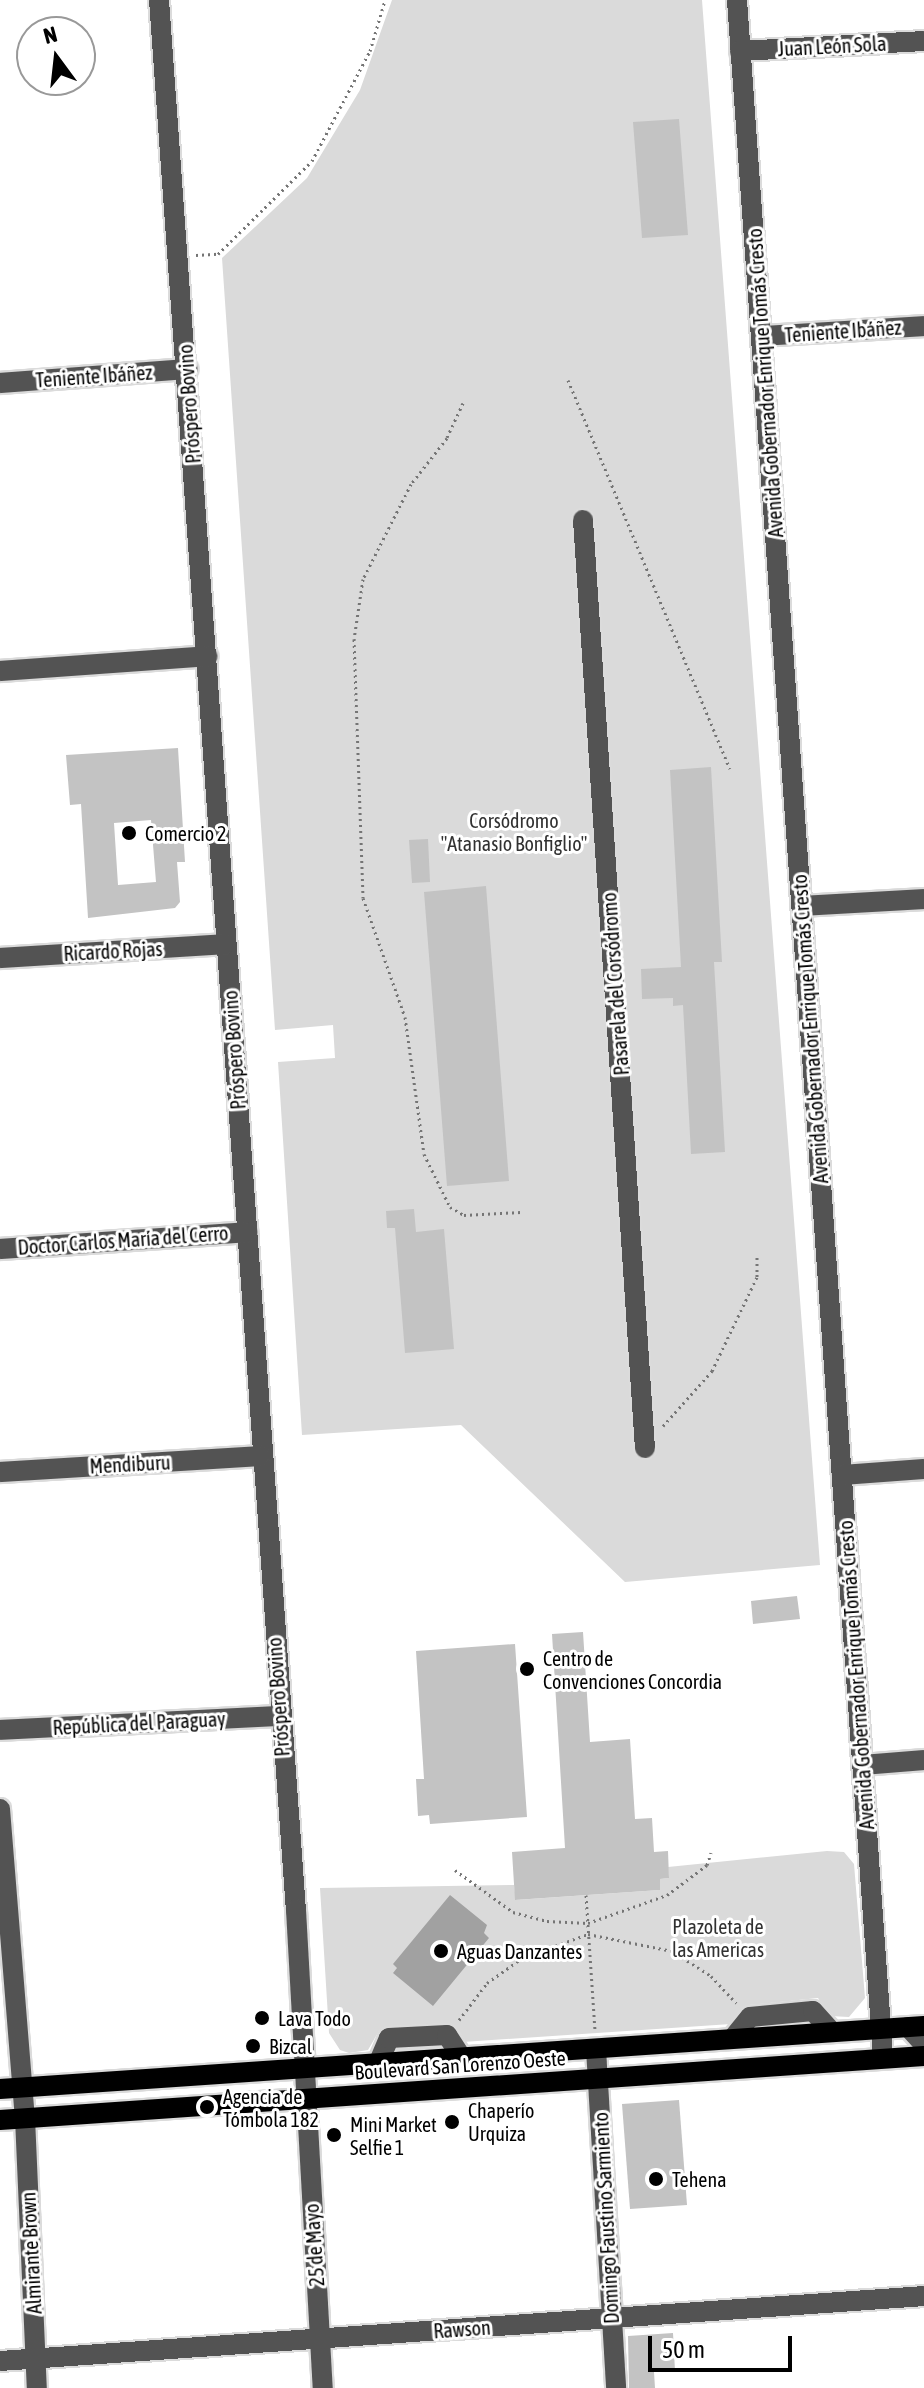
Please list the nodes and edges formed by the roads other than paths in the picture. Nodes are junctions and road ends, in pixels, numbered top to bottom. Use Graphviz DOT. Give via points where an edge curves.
graph roads {
  1 [pos="159,0"];
  2 [pos="737,0"];
  3 [pos="924,41"];
  4 [pos="740,51"];
  5 [pos="924,326"];
  6 [pos="762,336"];
  7 [pos="187,369"];
  8 [pos="0,383"];
  9 [pos="583,520"];
  10 [pos="207,656"];
  11 [pos="0,671"];
  12 [pos="924,899"];
  13 [pos="802,906"];
  14 [pos="226,944"];
  15 [pos="0,958"];
  16 [pos="247,1232"];
  17 [pos="0,1249"];
  18 [pos="645,1448"];
  19 [pos="260,1456"];
  20 [pos="924,1469"];
  21 [pos="0,1472"];
  22 [pos="842,1475"];
  23 [pos="278,1716"];
  24 [pos="0,1730"];
  25 [pos="924,1760"];
  26 [pos="863,1765"];
  27 [pos="0,1809"];
  28 [pos="916,2027"];
  29 [pos="881,2029"];
  30 [pos="832,2032"];
  31 [pos="733,2038"];
  32 [pos="924,2044"];
  33 [pos="596,2049"];
  34 [pos="924,2056"];
  35 [pos="462,2058"];
  36 [pos="883,2058"];
  37 [pos="378,2064"];
  38 [pos="303,2070"];
  39 [pos="598,2079"];
  40 [pos="21,2088"];
  41 [pos="0,2089"];
  42 [pos="305,2101"];
  43 [pos="25,2118"];
  44 [pos="0,2120"];
  45 [pos="924,2296"];
  46 [pos="612,2319"];
  47 [pos="320,2339"];
  48 [pos="36,2359"];
  49 [pos="0,2361"];
  50 [pos="37,2388"];
  51 [pos="323,2388"];
  52 [pos="616,2388"];
  1 -- 7 [label="street, Próspero Bovino"];
  2 -- 4 [label="street, Avenida Gobernador Enrique Tomás Cresto"];
  3 -- 4 [label="street, Juan León Sola"];
  4 -- 6 [label="street, Avenida Gobernador Enrique Tomás Cresto"];
  5 -- 6 [label="street, Teniente Ibáñez"];
  6 -- 13 [label="street, Avenida Gobernador Enrique Tomás Cresto"];
  7 -- 8 [label="street, Teniente Ibáñez"];
  7 -- 10 [label="street, Próspero Bovino"];
  9 -- 18 [label="street, Pasarela del Corsódromo"];
  10 -- 11 [label="street"];
  10 -- 14 [label="street, Próspero Bovino"];
  12 -- 13 [label="street"];
  13 -- 22 [label="street, Avenida Gobernador Enrique Tomás Cresto"];
  14 -- 15 [label="street, Ricardo Rojas"];
  14 -- 16 [label="street, Próspero Bovino"];
  16 -- 17 [label="street, Doctor Carlos María del Cerro"];
  16 -- 19 [label="street, Próspero Bovino"];
  19 -- 21 [label="street, Mendiburu"];
  19 -- 23 [label="street, Próspero Bovino"];
  20 -- 22 [label="street"];
  22 -- 26 [label="street, Avenida Gobernador Enrique Tomás Cresto"];
  23 -- 24 [label="street, República del Paraguay"];
  23 -- 38 [label="street, Próspero Bovino"];
  25 -- 26 [label="street"];
  26 -- 29 [label="street, Avenida Gobernador Enrique Tomás Cresto"];
  27 -- 40 [label="street"];
  28 -- 29 [label="main road, Boulevard San Lorenzo Oeste"];
  28 -- 32 [label="street"];
  29 -- 30 [label="main road, Boulevard San Lorenzo Oeste"];
  29 -- 36 [label="street, Avenida Gobernador Enrique Tomás Cresto"];
  30 -- 31 [label="main road, Boulevard San Lorenzo Oeste"];
  30 -- 31 [label="street" via="813,2011 750,2017"];
  31 -- 33 [label="main road, Boulevard San Lorenzo Oeste"];
  33 -- 35 [label="main road, Boulevard San Lorenzo Oeste"];
  33 -- 39 [label="street, Domingo Faustino Sarmiento"];
  34 -- 36 [label="main road, Boulevard San Lorenzo Oeste"];
  35 -- 37 [label="main road, Boulevard San Lorenzo Oeste"];
  35 -- 37 [label="street" via="447,2035 389,2038"];
  36 -- 39 [label="main road, Boulevard San Lorenzo Oeste"];
  37 -- 38 [label="main road, Boulevard San Lorenzo Oeste"];
  38 -- 40 [label="main road, Boulevard San Lorenzo Oeste"];
  38 -- 42 [label="street, Próspero Bovino"];
  39 -- 42 [label="main road, Boulevard San Lorenzo Oeste"];
  39 -- 46 [label="street, Domingo Faustino Sarmiento"];
  40 -- 41 [label="main road, Boulevard San Lorenzo Oeste"];
  40 -- 43 [label="street, Almirante Brown"];
  42 -- 43 [label="main road, Boulevard San Lorenzo Oeste"];
  42 -- 47 [label="street, 25 de Mayo"];
  43 -- 44 [label="main road, Boulevard San Lorenzo Oeste"];
  43 -- 48 [label="street, Almirante Brown"];
  45 -- 46 [label="street, Rawson"];
  46 -- 47 [label="street, Rawson"];
  46 -- 52 [label="street, Domingo Faustino Sarmiento"];
  47 -- 48 [label="street, Rawson"];
  47 -- 51 [label="street, 25 de Mayo"];
  48 -- 49 [label="street, Rawson"];
  48 -- 50 [label="street, Almirante Brown"];
}
